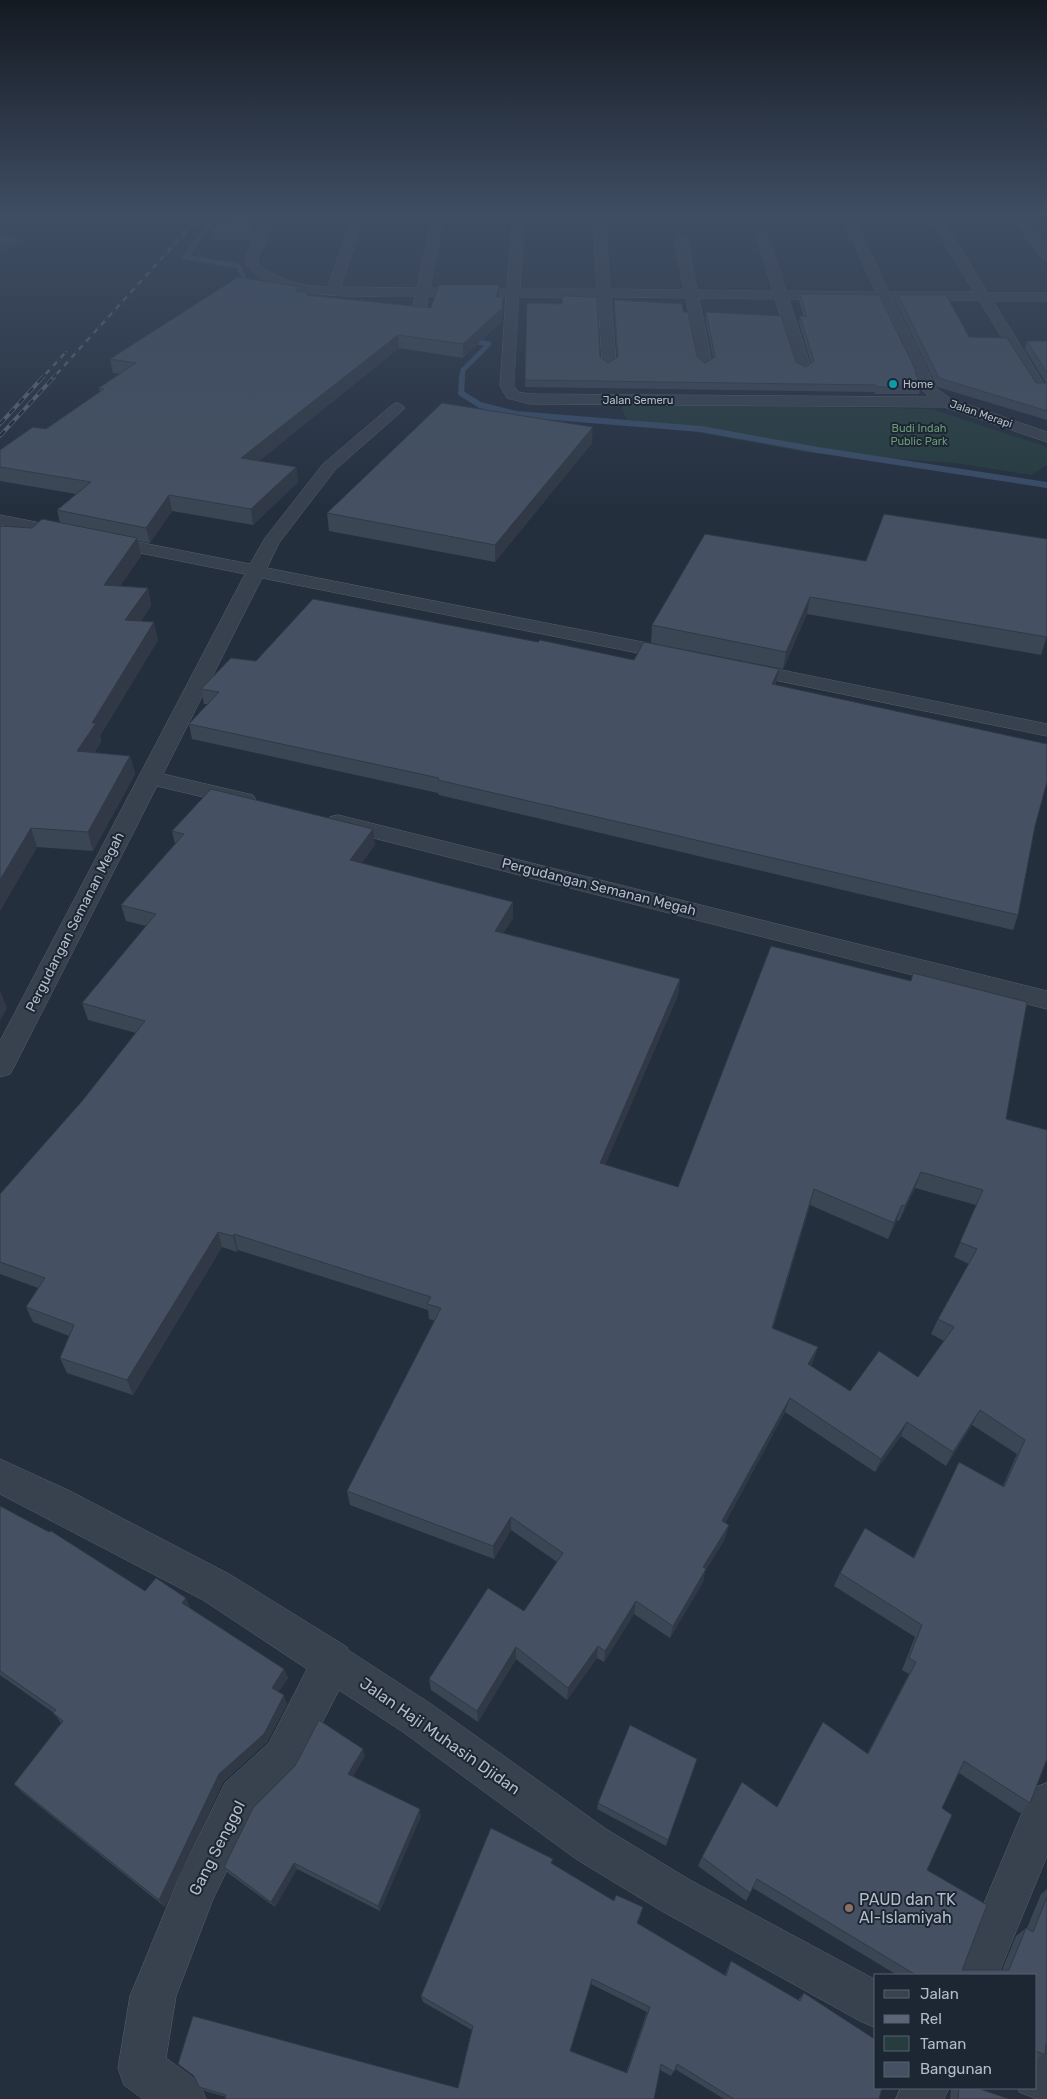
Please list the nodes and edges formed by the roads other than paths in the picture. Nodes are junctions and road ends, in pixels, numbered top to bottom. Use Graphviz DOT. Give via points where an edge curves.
graph roads {
  1 [pos="512,314"];
  2 [pos="605,314"];
  3 [pos="696,314"];
  4 [pos="787,314"];
  5 [pos="892,314"];
  6 [pos="994,314"];
  7 [pos="609,364"];
  8 [pos="705,364"];
  9 [pos="804,368"];
  10 [pos="1039,387"];
  11 [pos="946,402"];
  12 [pos="397,408"];
  13 [pos="1047,437"];
  14 [pos="0,520"];
  15 [pos="255,571"];
  16 [pos="699,660"];
  17 [pos="728,665"];
  18 [pos="1047,730"];
  19 [pos="149,777"];
  20 [pos="265,805"];
  21 [pos="314,817"];
  22 [pos="1047,1000"];
  23 [pos="0,1067"];
  24 [pos="0,1476"];
  25 [pos="333,1661"];
  26 [pos="1047,1804"];
  27 [pos="976,1974"];
  28 [pos="874,2004"];
  29 [pos="182,2099"];
  1 -- 11 [label="street, Jalan Semeru" via="507,386 520,398"];
  2 -- 7 [label="street"];
  3 -- 8 [label="street"];
  4 -- 9 [label="street"];
  5 -- 11 [label="street, Jalan Merapi" via="926,385"];
  6 -- 10 [label="street"];
  11 -- 13 [label="street, Jalan Merapi"];
  12 -- 15 [label="street, Pergudangan Semanan Megah" via="328,467 271,542"];
  14 -- 15 [label="street"];
  15 -- 16 [label="street"];
  15 -- 19 [label="street, Pergudangan Semanan Megah"];
  17 -- 18 [label="street"];
  19 -- 20 [label="street"];
  19 -- 23 [label="street, Pergudangan Semanan Megah"];
  21 -- 22 [label="street, Pergudangan Semanan Megah"];
  24 -- 25 [label="street, Jalan Haji Muhasin Djidan" via="216,1587"];
  25 -- 28 [label="street, Jalan Haji Muhasin Djidan" via="591,1844 675,1896"];
  25 -- 29 [label="street, Gang Senggol" via="283,1757 240,1798 196,1888 153,1996 141,2068"];
  26 -- 27 [label="street"];
}
